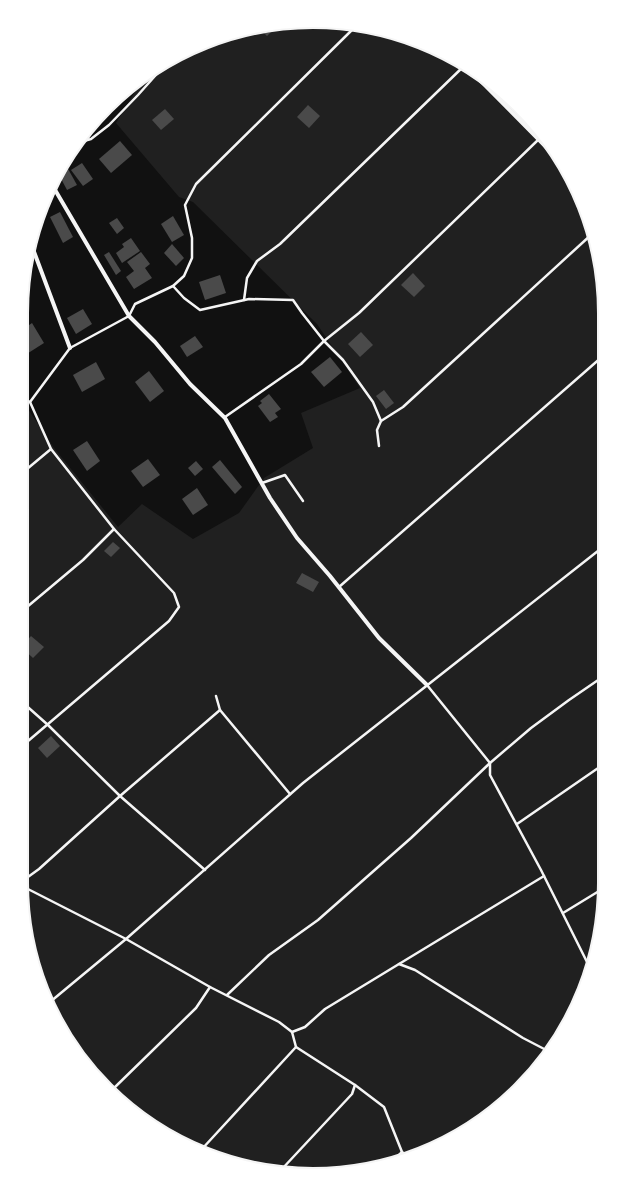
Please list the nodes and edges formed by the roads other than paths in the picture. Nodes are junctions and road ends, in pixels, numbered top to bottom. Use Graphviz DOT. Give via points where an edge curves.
graph roads {
  1 [pos="352,30"];
  2 [pos="461,69"];
  3 [pos="155,76"];
  4 [pos="490,90"];
  5 [pos="88,139"];
  6 [pos="538,139"];
  7 [pos="55,191"];
  8 [pos="588,238"];
  9 [pos="34,252"];
  10 [pos="173,286"];
  11 [pos="244,300"];
  12 [pos="129,316"];
  13 [pos="324,341"];
  14 [pos="70,348"];
  15 [pos="598,360"];
  16 [pos="30,402"];
  17 [pos="225,418"];
  18 [pos="381,421"];
  19 [pos="379,446"];
  20 [pos="51,449"];
  21 [pos="28,468"];
  22 [pos="262,483"];
  23 [pos="303,501"];
  24 [pos="114,529"];
  25 [pos="598,551"];
  26 [pos="339,587"];
  27 [pos="28,606"];
  28 [pos="598,680"];
  29 [pos="427,685"];
  30 [pos="216,696"];
  31 [pos="28,707"];
  32 [pos="220,710"];
  33 [pos="48,725"];
  34 [pos="28,741"];
  35 [pos="490,763"];
  36 [pos="598,768"];
  37 [pos="290,794"];
  38 [pos="120,796"];
  39 [pos="517,824"];
  40 [pos="205,870"];
  41 [pos="544,876"];
  42 [pos="28,877"];
  43 [pos="28,889"];
  44 [pos="598,892"];
  45 [pos="563,913"];
  46 [pos="126,939"];
  47 [pos="587,961"];
  48 [pos="399,964"];
  49 [pos="210,987"];
  50 [pos="228,995"];
  51 [pos="53,999"];
  52 [pos="292,1032"];
  53 [pos="296,1047"];
  54 [pos="544,1049"];
  55 [pos="355,1085"];
  56 [pos="114,1088"];
  57 [pos="205,1146"];
  58 [pos="402,1152"];
  59 [pos="399,1155"];
  60 [pos="285,1167"];
  1 -- 10 [label="lane" via="196,184 185,205 192,238 192,258 184,276"];
  2 -- 11 [label="lane" via="280,244 257,261 247,278"];
  3 -- 5 [label="lane" via="109,125"];
  4 -- 6 [label="street"];
  6 -- 13 [label="lane" via="359,313"];
  7 -- 12 [label="street"];
  8 -- 18 [label="lane" via="403,407"];
  9 -- 14 [label="street"];
  10 -- 11 [label="lane" via="200,310"];
  10 -- 12 [label="lane" via="135,304"];
  11 -- 13 [label="lane" via="293,300"];
  12 -- 14 [label="lane"];
  12 -- 17 [label="street" via="190,384"];
  13 -- 17 [label="lane" via="301,364"];
  13 -- 18 [label="lane" via="343,360 373,402"];
  14 -- 16 [label="lane"];
  15 -- 26 [label="lane"];
  16 -- 20 [label="lane"];
  17 -- 22 [label="street"];
  18 -- 19 [label="lane" via="377,430"];
  20 -- 21 [label="lane"];
  20 -- 24 [label="lane"];
  22 -- 23 [label="lane" via="285,475"];
  22 -- 26 [label="street" via="297,538"];
  24 -- 27 [label="lane" via="83,560"];
  24 -- 33 [label="lane" via="174,593 179,607 169,621"];
  25 -- 29 [label="lane"];
  26 -- 29 [label="street" via="379,638"];
  28 -- 35 [label="lane" via="537,724"];
  29 -- 35 [label="lane"];
  29 -- 37 [label="lane"];
  30 -- 32 [label="lane"];
  31 -- 33 [label="lane"];
  32 -- 37 [label="lane"];
  32 -- 38 [label="lane"];
  33 -- 34 [label="lane"];
  33 -- 38 [label="lane"];
  35 -- 39 [label="lane" via="490,775"];
  35 -- 50 [label="lane" via="411,838 324,915 269,955"];
  36 -- 39 [label="lane"];
  37 -- 40 [label="lane"];
  38 -- 40 [label="lane"];
  38 -- 42 [label="lane"];
  39 -- 41 [label="lane"];
  40 -- 46 [label="lane"];
  41 -- 45 [label="lane"];
  41 -- 48 [label="lane"];
  43 -- 46 [label="lane"];
  44 -- 45 [label="lane"];
  45 -- 47 [label="lane"];
  46 -- 49 [label="lane"];
  46 -- 51 [label="lane"];
  48 -- 52 [label="lane" via="325,1010 305,1027"];
  48 -- 54 [label="lane" via="415,970"];
  49 -- 50 [label="lane"];
  49 -- 56 [label="lane" via="196,1008"];
  50 -- 52 [label="lane" via="279,1022"];
  52 -- 53 [label="lane"];
  53 -- 55 [label="lane"];
  53 -- 57 [label="lane"];
  55 -- 58 [label="lane" via="384,1107"];
  55 -- 60 [label="lane" via="352,1094"];
  58 -- 59 [label="lane"];
}
